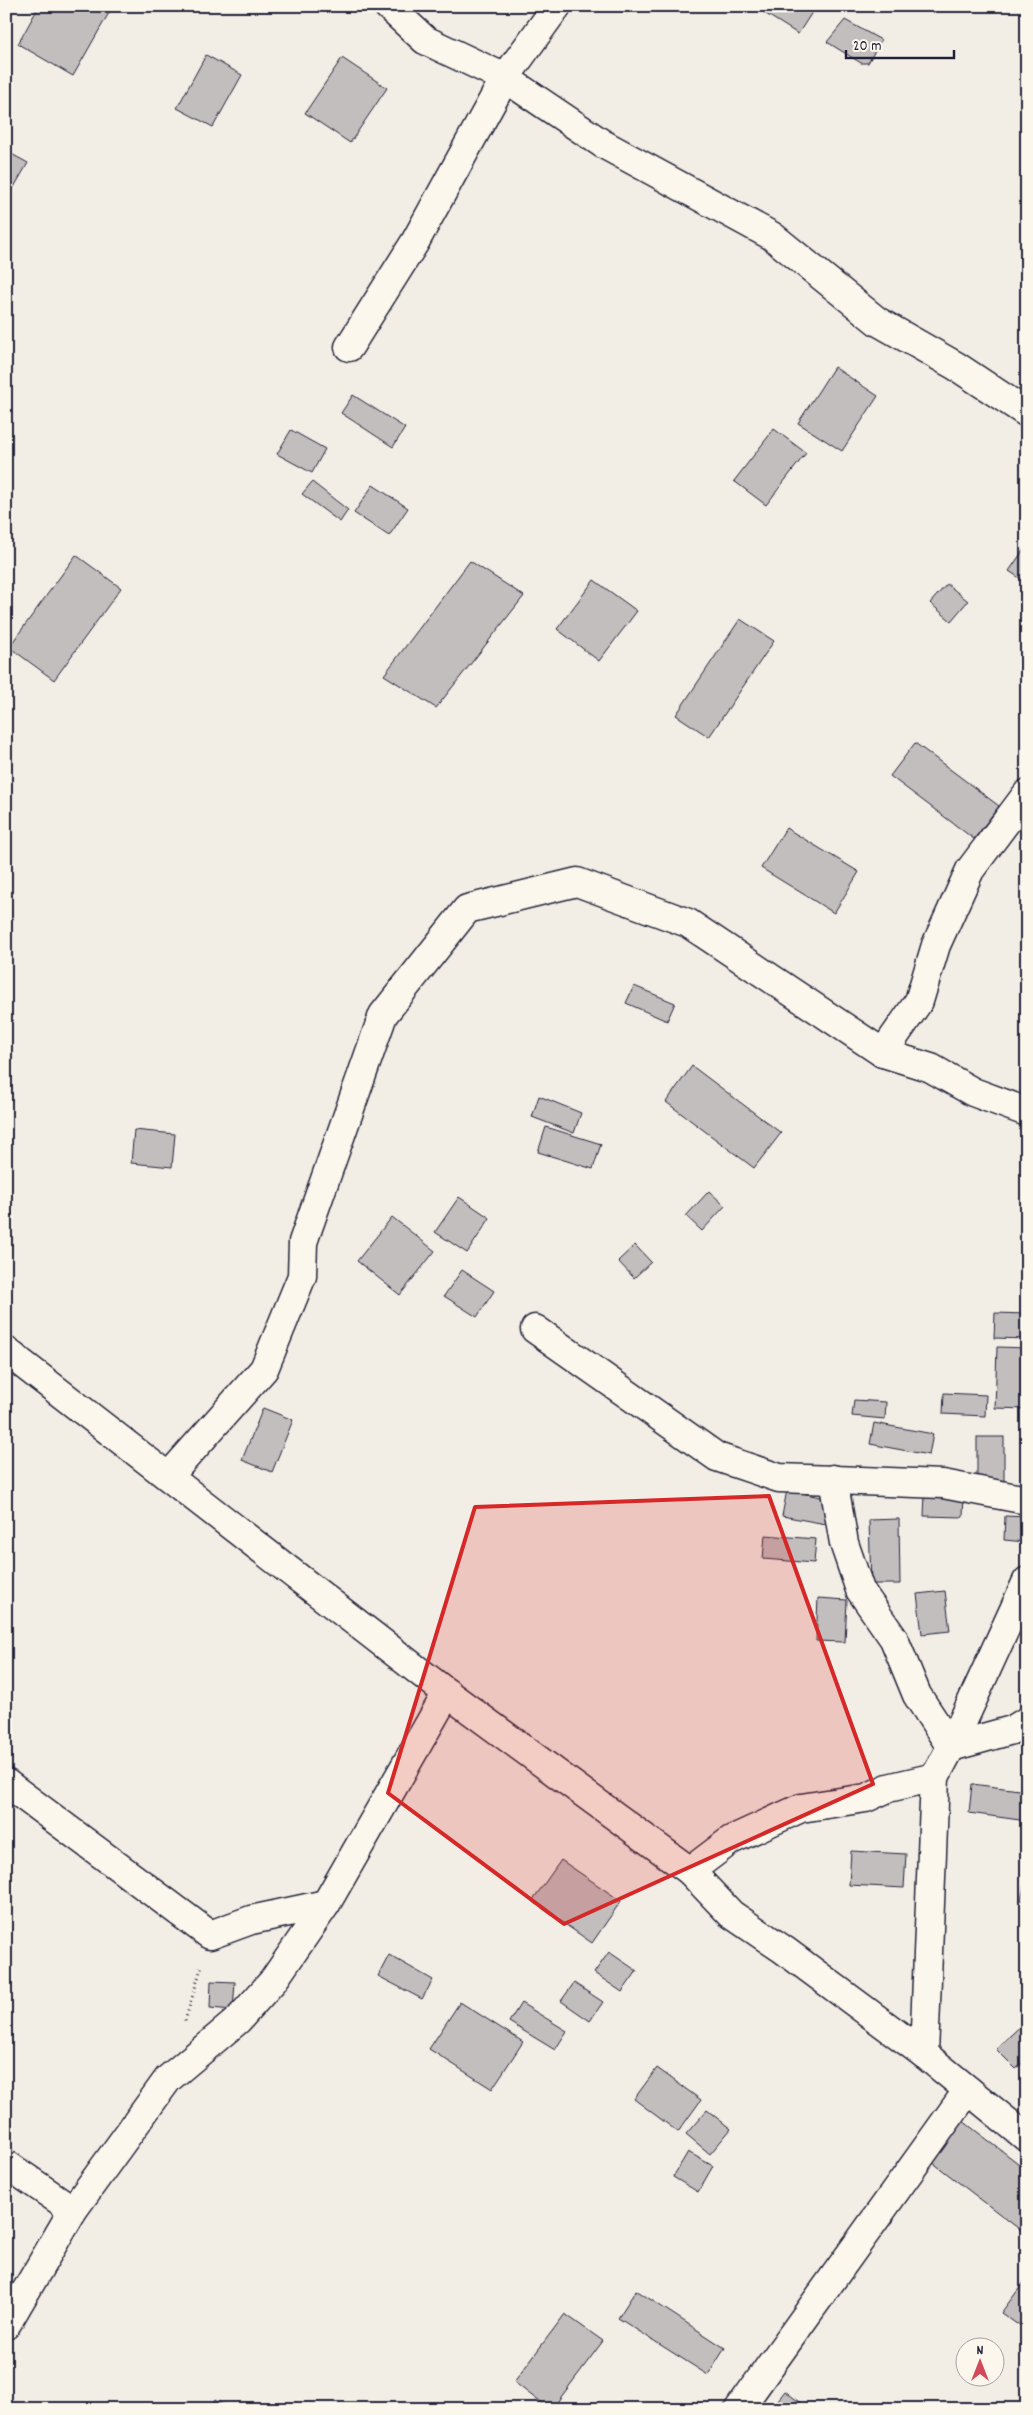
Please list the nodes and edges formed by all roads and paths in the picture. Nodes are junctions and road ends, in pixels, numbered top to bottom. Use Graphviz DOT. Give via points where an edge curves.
graph roads {
  1 [pos="388,6"];
  2 [pos="557,6"];
  3 [pos="505,78"];
  4 [pos="349,346"];
  5 [pos="1027,413"];
  6 [pos="1027,794"];
  7 [pos="883,1053"];
  8 [pos="1027,1112"];
  9 [pos="535,1329"];
  10 [pos="6,1351"];
  11 [pos="169,1476"];
  12 [pos="833,1479"];
  13 [pos="1027,1500"];
  14 [pos="1027,1581"];
  15 [pos="447,1693"];
  16 [pos="1027,1721"];
  17 [pos="951,1747"];
  18 [pos="935,1777"];
  19 [pos="6,1783"];
  20 [pos="690,1871"];
  21 [pos="326,1904"];
  22 [pos="210,1935"];
  23 [pos="184,2025"];
  24 [pos="924,2054"];
  25 [pos="968,2090"];
  26 [pos="1023,2126"];
  27 [pos="6,2164"];
  28 [pos="73,2210"];
  29 [pos="6,2325"];
  30 [pos="739,2409"];
  1 -- 3 [label="street" via="425,40"];
  2 -- 3 [label="street"];
  3 -- 4 [label="street" via="415,242"];
  3 -- 5 [label="street" via="603,144 772,236 877,321 956,366"];
  6 -- 7 [label="street" via="970,870 936,945 919,1001"];
  7 -- 8 [label="street" via="931,1068 973,1092"];
  7 -- 11 [label="street" via="688,923 577,882 467,909 383,1015 303,1242 302,1276 264,1369"];
  9 -- 12 [label="street" via="717,1458 780,1478"];
  10 -- 11 [label="street"];
  11 -- 15 [label="street"];
  12 -- 13 [label="street" via="942,1484"];
  12 -- 17 [label="street" via="844,1543 860,1590 894,1640 917,1695"];
  14 -- 17 [label="street"];
  15 -- 20 [label="street"];
  15 -- 21 [label="street"];
  16 -- 17 [label="street" via="1012,1730"];
  17 -- 18 [label="street"];
  18 -- 20 [label="street" via="888,1788 866,1798 801,1808 731,1840"];
  18 -- 24 [label="street"];
  19 -- 22 [label="street"];
  20 -- 24 [label="street" via="731,1914"];
  21 -- 22 [label="street" via="251,1920"];
  21 -- 28 [label="street" via="272,1981 238,2020 168,2079"];
  22 -- 23 [label="path"];
  24 -- 25 [label="street"];
  25 -- 26 [label="street"];
  25 -- 30 [label="street"];
  27 -- 28 [label="street"];
  28 -- 29 [label="street"];
}
